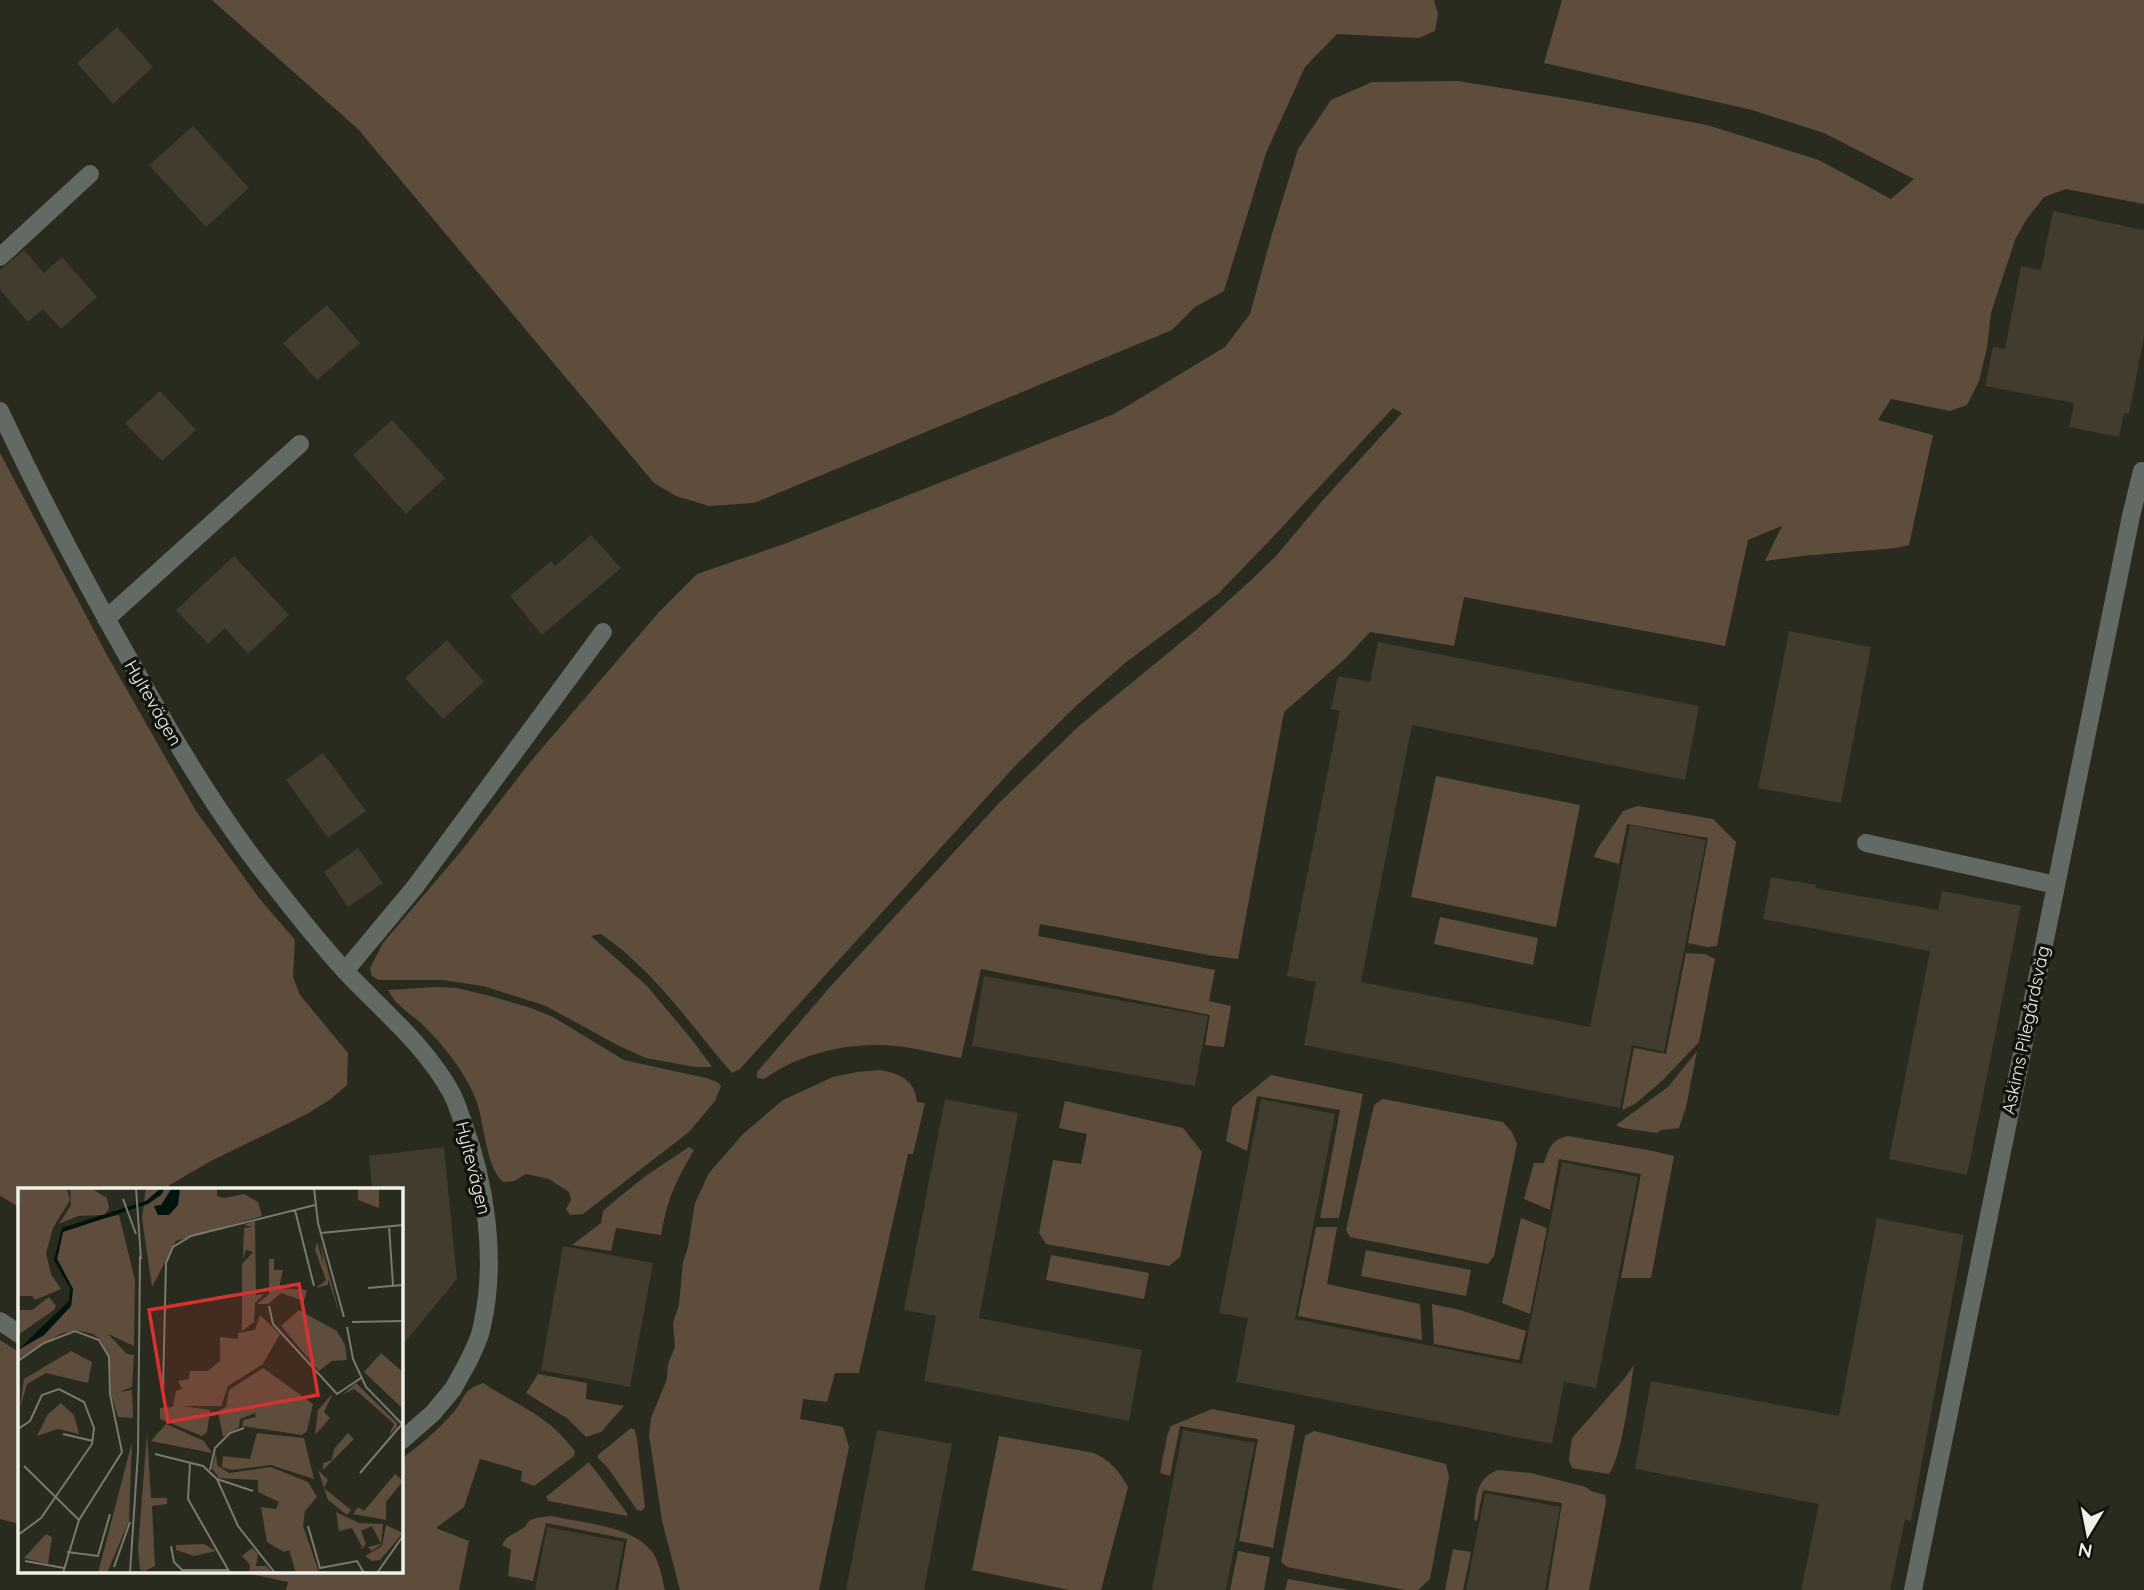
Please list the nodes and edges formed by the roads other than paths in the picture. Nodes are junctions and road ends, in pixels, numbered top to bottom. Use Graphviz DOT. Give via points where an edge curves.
graph roads {
  1 [pos="90,174"];
  2 [pos="0,257"];
  3 [pos="0,411"];
  4 [pos="300,444"];
  5 [pos="2142,471"];
  6 [pos="106,619"];
  7 [pos="603,632"];
  8 [pos="1866,843"];
  9 [pos="2056,885"];
  10 [pos="345,971"];
  11 [pos="0,1321"];
  12 [pos="18,1333"];
  13 [pos="402,1440"];
  14 [pos="1913,1590"];
  1 -- 2 [label="street"];
  3 -- 6 [label="street, Hyltevägen"];
  4 -- 6 [label="street"];
  5 -- 9 [label="street, Askims Pilegårdsväg"];
  6 -- 10 [label="street, Hyltevägen" via="217,809"];
  7 -- 10 [label="street" via="415,887"];
  8 -- 9 [label="street"];
  9 -- 14 [label="street, Askims Pilegårdsväg"];
  10 -- 13 [label="street, Hyltevägen" via="421,1049 452,1094 477,1170 483,1205 489,1258 482,1329 453,1389"];
  11 -- 12 [label="street"];
}
